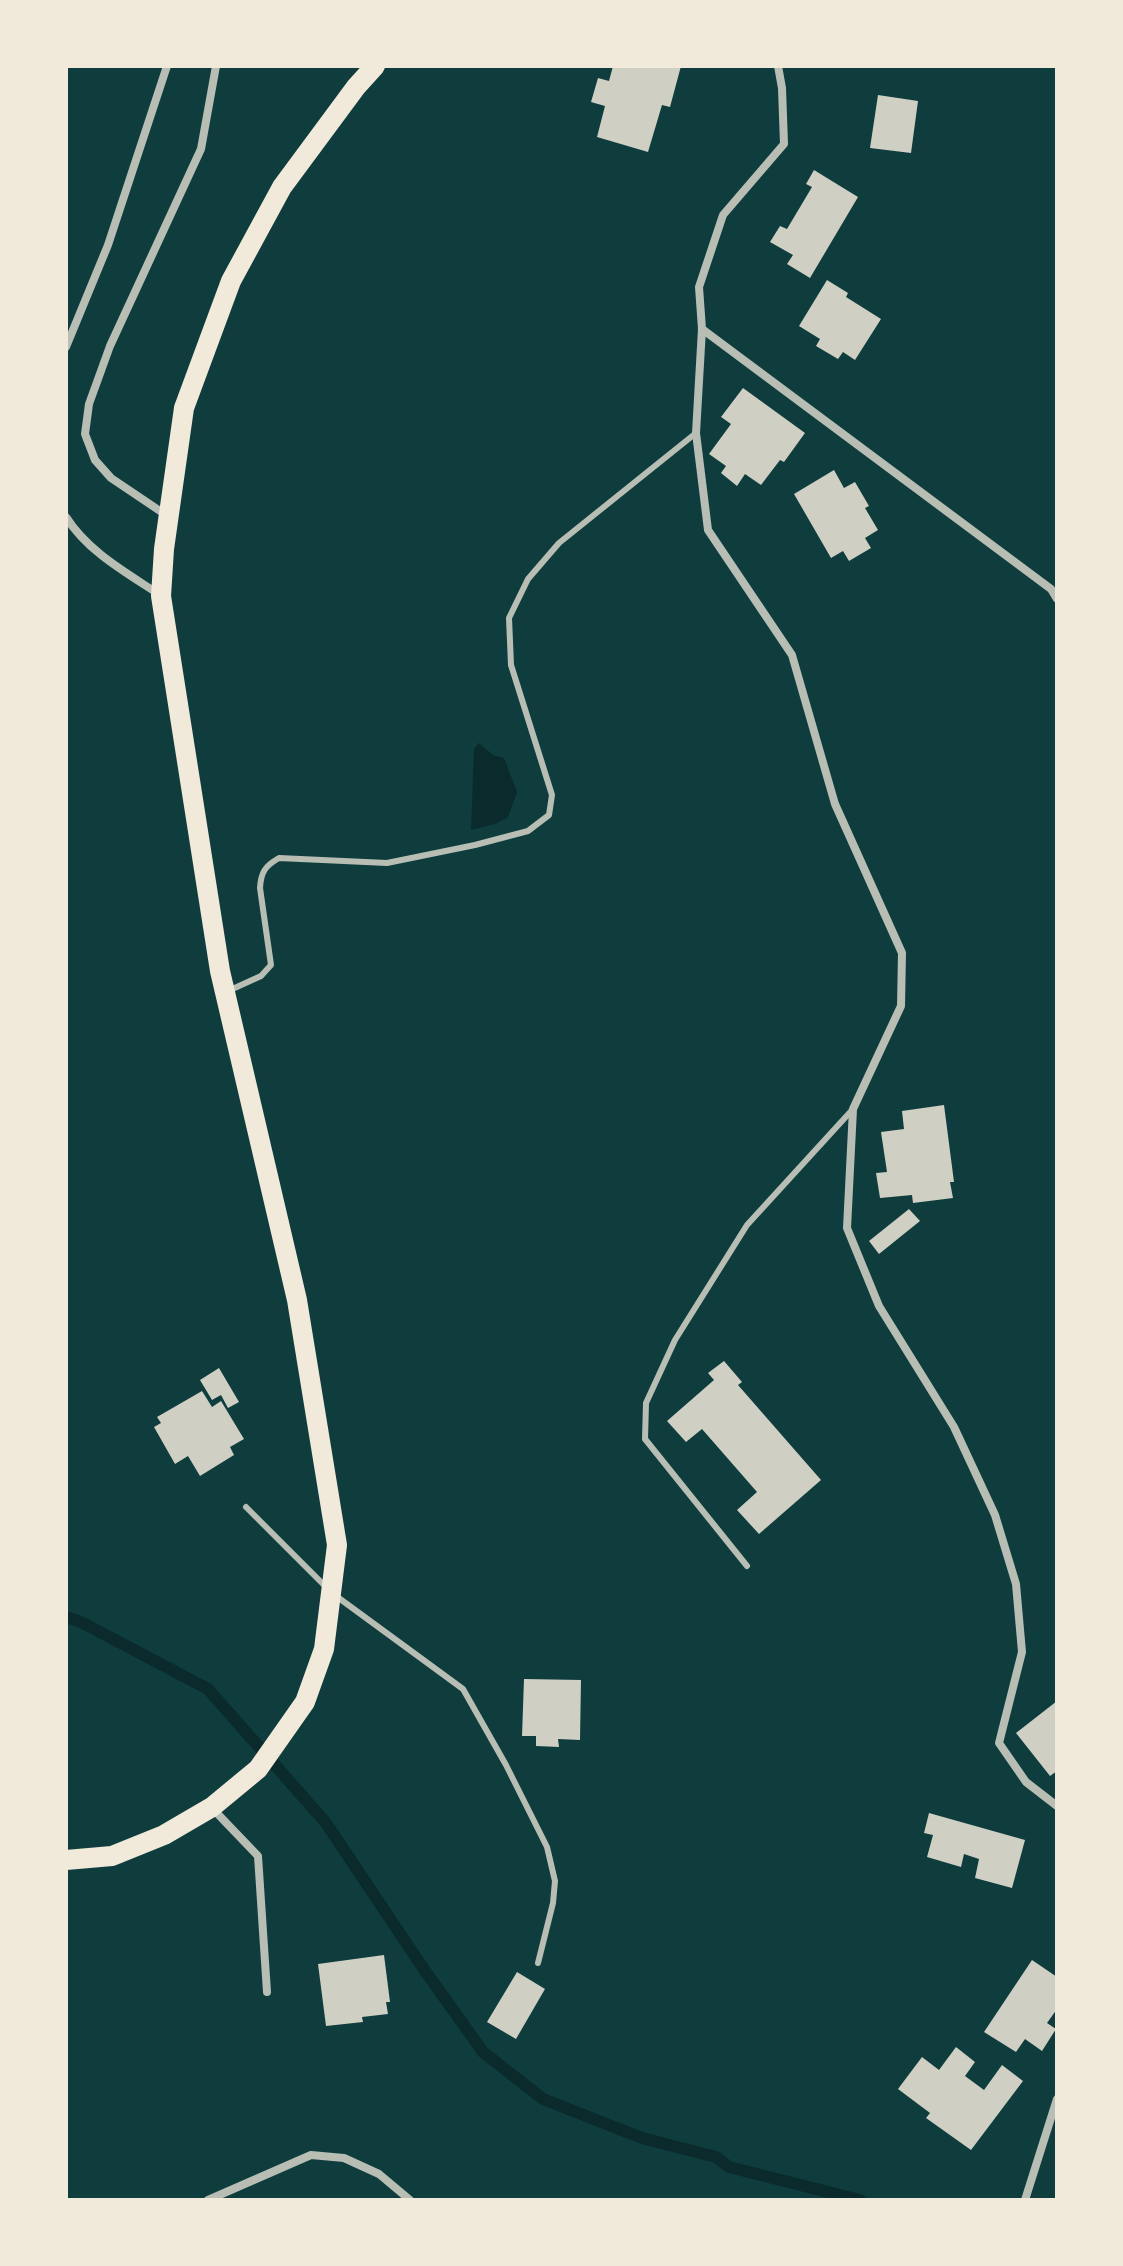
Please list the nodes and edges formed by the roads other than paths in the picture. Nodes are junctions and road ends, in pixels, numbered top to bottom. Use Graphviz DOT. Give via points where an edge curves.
graph roads {
  1 [pos="167,66"];
  2 [pos="216,66"];
  3 [pos="375,66"];
  4 [pos="778,66"];
  5 [pos="702,329"];
  6 [pos="66,347"];
  7 [pos="696,433"];
  8 [pos="66,517"];
  9 [pos="169,517"];
  10 [pos="161,596"];
  11 [pos="1057,599"];
  12 [pos="225,992"];
  13 [pos="853,1109"];
  14 [pos="246,1507"];
  15 [pos="747,1566"];
  16 [pos="331,1593"];
  17 [pos="1057,1806"];
  18 [pos="212,1807"];
  19 [pos="66,1860"];
  20 [pos="538,1963"];
  21 [pos="267,1992"];
  22 [pos="1057,2099"];
  23 [pos="208,2200"];
  24 [pos="410,2200"];
  25 [pos="1025,2200"];
  1 -- 6 [label="street" via="108,245"];
  2 -- 9 [label="street" via="201,149 110,346 89,404 85,434 95,460 111,478"];
  3 -- 9 [label="main road" via="282,187 231,281 184,408"];
  4 -- 5 [label="street" via="784,144 723,215 699,287"];
  5 -- 7 [label="street"];
  5 -- 11 [label="street" via="1051,589"];
  7 -- 12 [label="lane" via="559,543 528,579 509,618 511,665 552,795 549,815 528,831 387,863 279,858 267,865 260,888 271,965 261,976"];
  7 -- 13 [label="street" via="708,530 792,655 835,804 902,953 901,1006"];
  8 -- 10 [label="street" via="106,559"];
  9 -- 10 [label="main road"];
  10 -- 12 [label="main road"];
  12 -- 16 [label="main road" via="297,1300 337,1545"];
  13 -- 15 [label="lane" via="747,1225 675,1340 646,1403 645,1439"];
  13 -- 17 [label="street" via="847,1228 879,1306 954,1427 995,1515 1016,1584 1022,1652 999,1743 1026,1782"];
  14 -- 16 [label="lane"];
  16 -- 18 [label="main road" via="324,1649 305,1702 258,1769"];
  16 -- 20 [label="lane" via="463,1689 506,1765 547,1847 555,1881"];
  18 -- 19 [label="main road" via="164,1835 112,1856"];
  18 -- 21 [label="street" via="258,1856"];
  22 -- 25 [label="street"];
  23 -- 24 [label="street" via="311,2155 344,2158 379,2174"];
}
